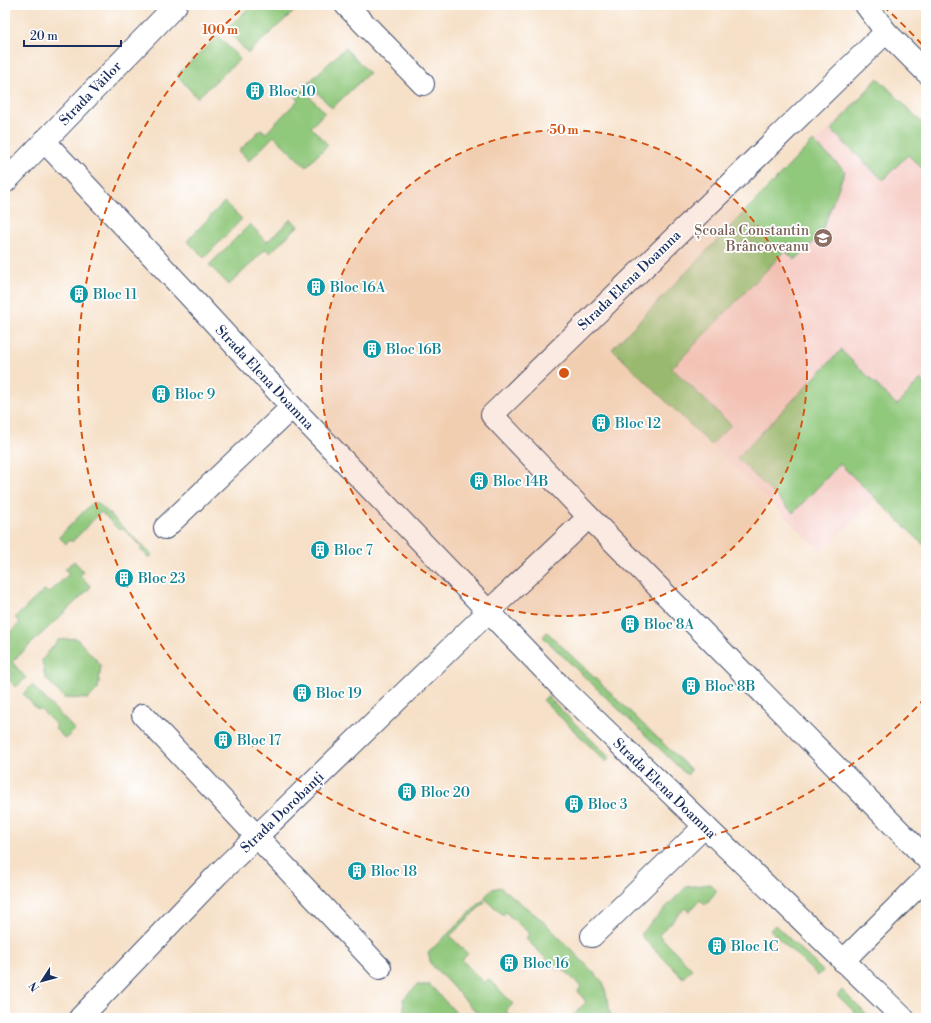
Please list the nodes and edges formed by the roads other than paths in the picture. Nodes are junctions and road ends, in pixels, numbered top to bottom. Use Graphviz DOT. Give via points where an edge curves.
graph roads {
  1 [pos="176,5"];
  2 [pos="346,5"];
  3 [pos="866,5"];
  4 [pos="886,32"];
  5 [pos="926,72"];
  6 [pos="424,84"];
  7 [pos="44,142"];
  8 [pos="5,182"];
  9 [pos="292,407"];
  10 [pos="589,517"];
  11 [pos="165,528"];
  12 [pos="489,611"];
  13 [pos="143,715"];
  14 [pos="705,826"];
  15 [pos="256,837"];
  16 [pos="926,858"];
  17 [pos="926,878"];
  18 [pos="592,936"];
  19 [pos="843,961"];
  20 [pos="380,968"];
  21 [pos="80,1018"];
  22 [pos="903,1018"];
  1 -- 7 [label="street, Strada Văilor"];
  2 -- 6 [label="street"];
  3 -- 4 [label="street"];
  4 -- 5 [label="street"];
  4 -- 10 [label="street, Strada Elena Doamna" via="492,415"];
  7 -- 8 [label="street, Strada Văilor"];
  7 -- 9 [label="street, Strada Elena Doamna"];
  9 -- 11 [label="street"];
  9 -- 12 [label="street, Strada Elena Doamna"];
  10 -- 12 [label="street"];
  10 -- 16 [label="street, Strada Elena Doamna"];
  12 -- 14 [label="street, Strada Elena Doamna" via="562,688"];
  12 -- 15 [label="street, Strada Dorobanți"];
  13 -- 15 [label="street"];
  14 -- 18 [label="street"];
  14 -- 19 [label="street, Strada Elena Doamna"];
  15 -- 20 [label="street"];
  15 -- 21 [label="street, Strada Dorobanți"];
  17 -- 19 [label="street"];
  19 -- 22 [label="street, Strada Elena Doamna"];
}
